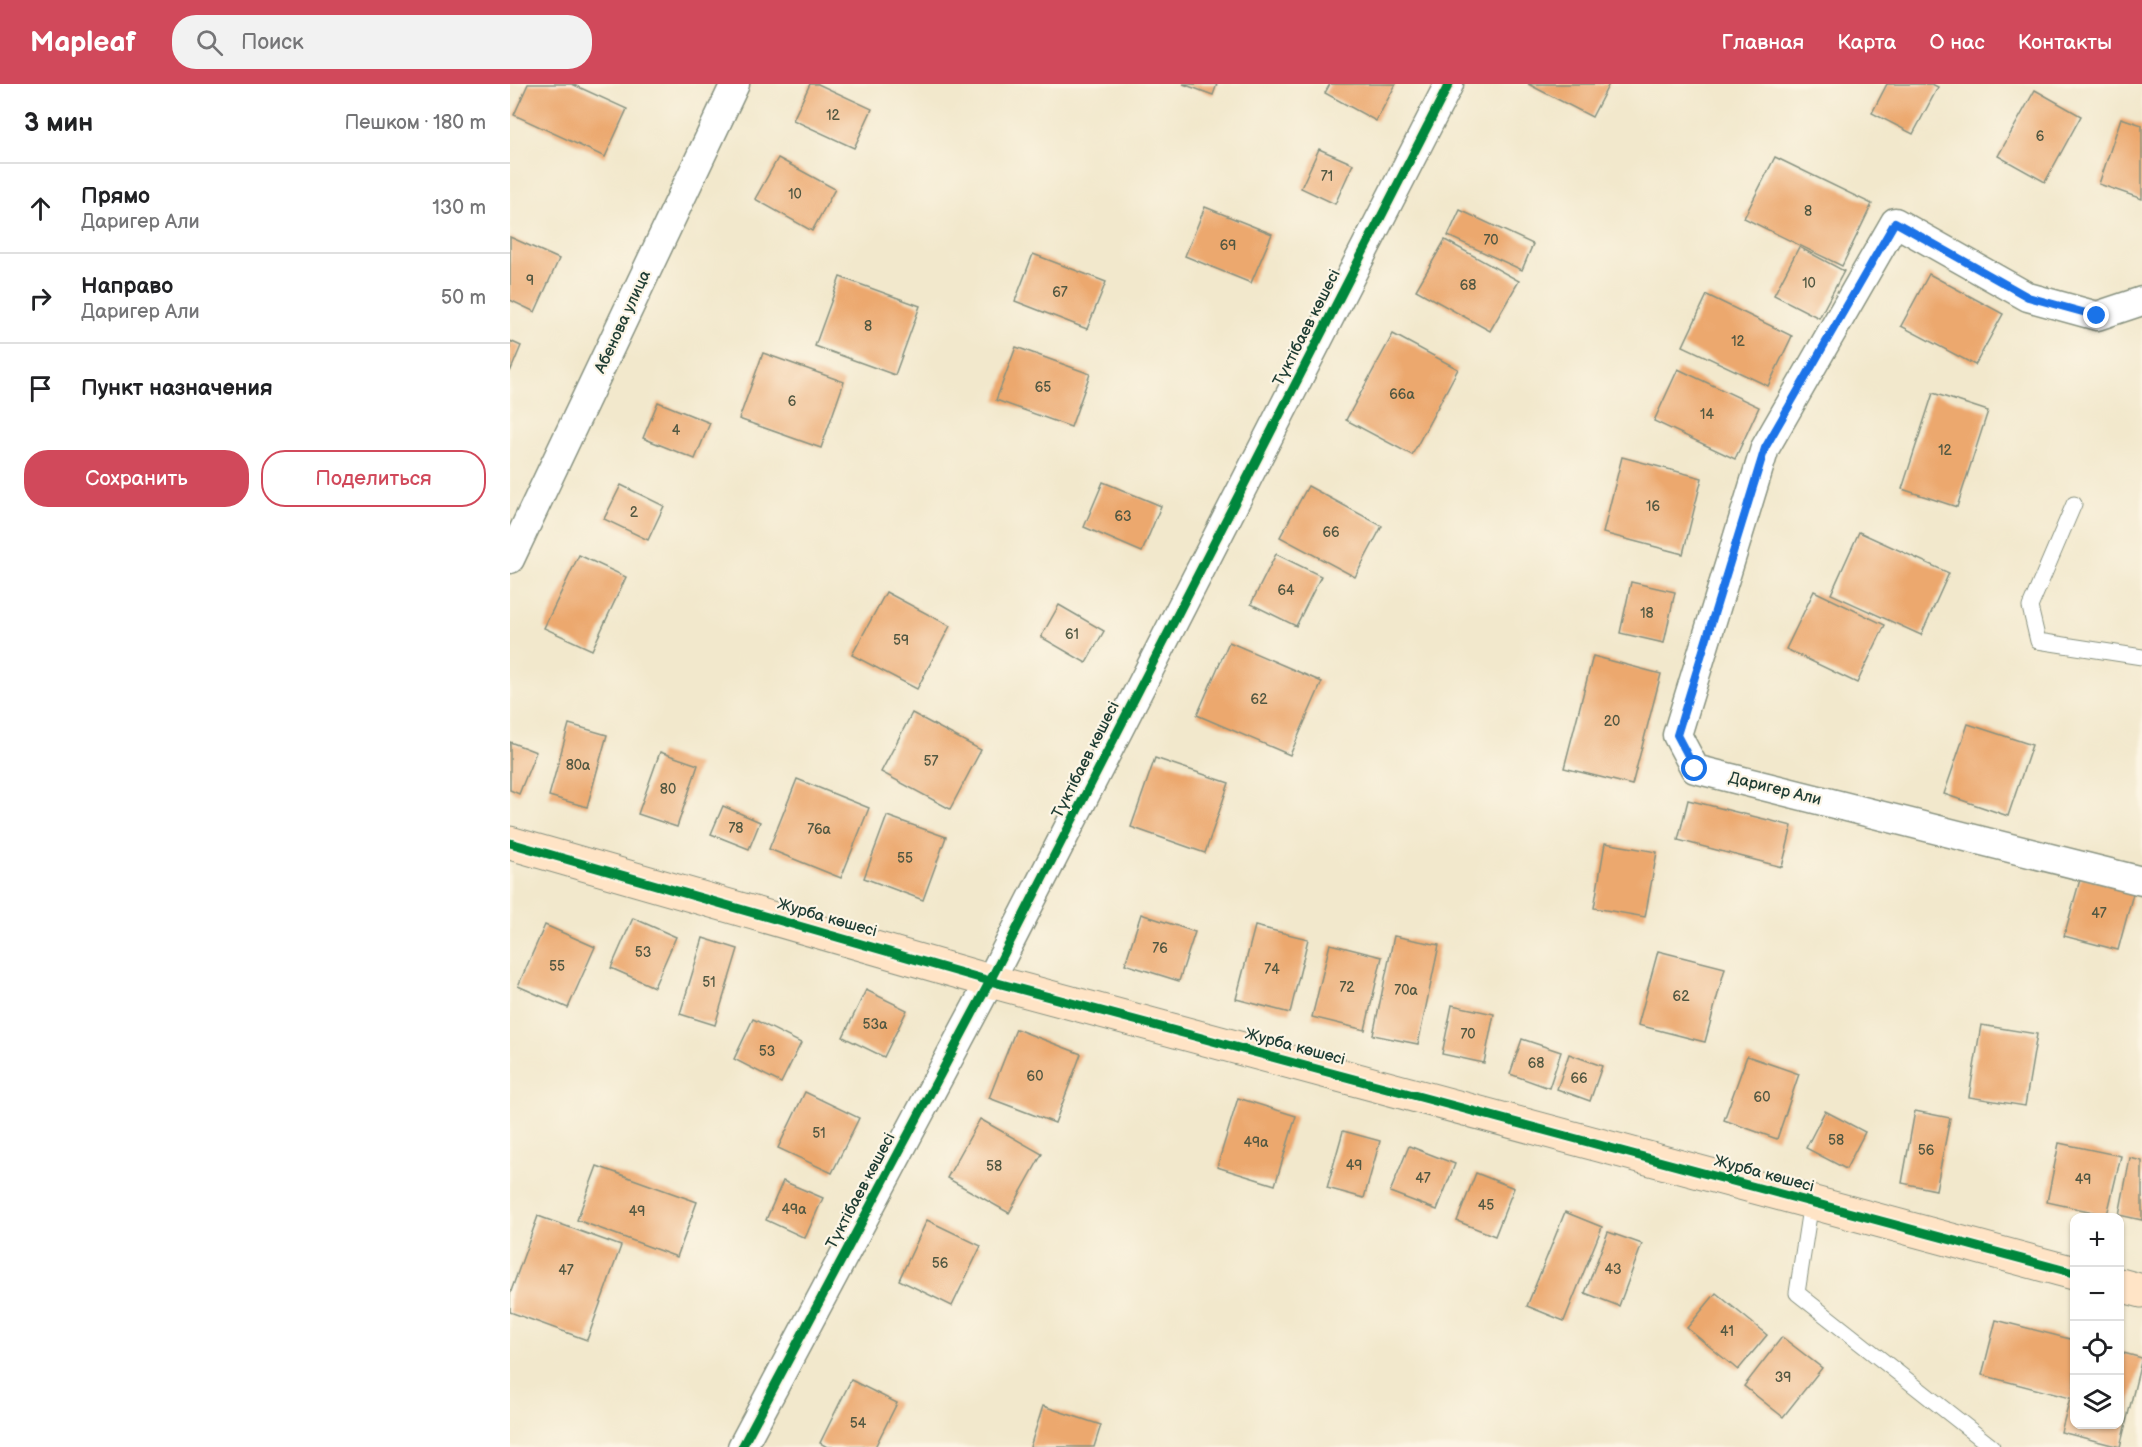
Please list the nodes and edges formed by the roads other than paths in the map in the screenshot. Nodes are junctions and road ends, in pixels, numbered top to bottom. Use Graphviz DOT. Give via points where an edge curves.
graph roads {
  1 [pos="735,84"];
  2 [pos="1449,84"];
  3 [pos="2142,301"];
  4 [pos="2074,504"];
  5 [pos="510,560"];
  6 [pos="2142,657"];
  7 [pos="510,843"];
  8 [pos="2142,881"];
  9 [pos="990,981"];
  10 [pos="1811,1202"];
  11 [pos="2070,1272"];
  12 [pos="2124,1286"];
  13 [pos="2142,1291"];
  14 [pos="742,1447"];
  15 [pos="1992,1447"];
  1 -- 5 [label="street, Абенова улица"];
  2 -- 9 [label="street, Түктібаев көшесі"];
  3 -- 8 [label="street, Даригер Али" via="2097,316 2028,297 1895,222 1765,448 1677,735 1695,769"];
  4 -- 6 [label="lane" via="2030,607 2038,641"];
  7 -- 9 [label="street, Журба көшесі"];
  9 -- 10 [label="street, Журба көшесі"];
  9 -- 14 [label="street, Түктібаев көшесі"];
  10 -- 11 [label="street, Журба көшесі"];
  10 -- 15 [label="lane" via="1797,1293"];
  12 -- 13 [label="street"];
}
